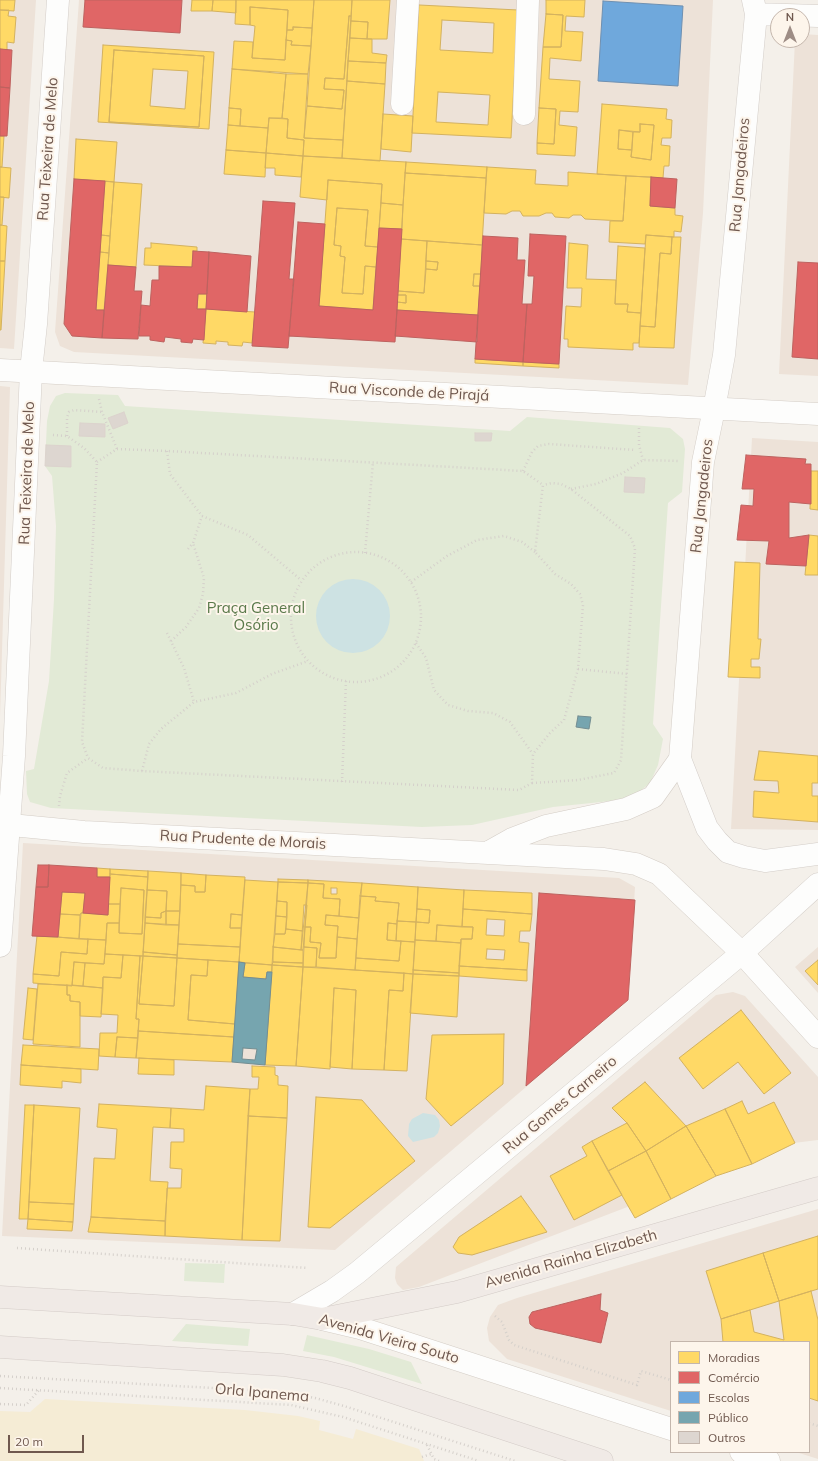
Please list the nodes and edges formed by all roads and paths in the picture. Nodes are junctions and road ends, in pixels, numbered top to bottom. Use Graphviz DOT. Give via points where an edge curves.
graph roads {
  1 [pos="58,0"];
  2 [pos="408,0"];
  3 [pos="528,0"];
  4 [pos="754,7"];
  5 [pos="818,16"];
  6 [pos="402,104"];
  7 [pos="524,114"];
  8 [pos="0,370"];
  9 [pos="31,371"];
  10 [pos="99,374"];
  11 [pos="641,405"];
  12 [pos="714,408"];
  13 [pos="102,412"];
  14 [pos="818,414"];
  15 [pos="28,434"];
  16 [pos="67,436"];
  17 [pos="117,449"];
  18 [pos="635,450"];
  19 [pos="166,451"];
  20 [pos="643,460"];
  21 [pos="97,462"];
  22 [pos="373,462"];
  23 [pos="703,462"];
  24 [pos="523,471"];
  25 [pos="543,485"];
  26 [pos="571,489"];
  27 [pos="202,516"];
  28 [pos="193,543"];
  29 [pos="188,549"];
  30 [pos="535,552"];
  31 [pos="365,554"];
  32 [pos="302,580"];
  33 [pos="411,582"];
  34 [pos="167,633"];
  35 [pos="171,641"];
  36 [pos="416,643"];
  37 [pos="308,661"];
  38 [pos="578,669"];
  39 [pos="628,674"];
  40 [pos="346,681"];
  41 [pos="194,702"];
  42 [pos="533,754"];
  43 [pos="88,758"];
  44 [pos="680,759"];
  45 [pos="142,771"];
  46 [pos="342,782"];
  47 [pos="532,783"];
  48 [pos="4,824"];
  49 [pos="59,830"];
  50 [pos="487,854"];
  51 [pos="818,854"];
  52 [pos="818,884"];
  53 [pos="0,946"];
  54 [pos="742,953"];
  55 [pos="818,1037"];
  56 [pos="818,1188"];
  57 [pos="17,1248"];
  58 [pos="308,1268"];
  59 [pos="0,1297"];
  60 [pos="293,1314"];
  61 [pos="495,1316"];
  62 [pos="322,1319"];
  63 [pos="0,1347"];
  64 [pos="0,1376"];
  65 [pos="670,1380"];
  66 [pos="0,1388"];
  67 [pos="39,1390"];
  68 [pos="0,1404"];
  69 [pos="670,1429"];
  70 [pos="427,1444"];
  71 [pos="744,1453"];
  72 [pos="431,1454"];
  73 [pos="422,1457"];
  74 [pos="438,1461"];
  75 [pos="479,1461"];
  76 [pos="515,1461"];
  77 [pos="602,1461"];
  78 [pos="768,1461"];
  1 -- 9 [label="main road, Rua Teixeira de Melo"];
  2 -- 6 [label="main road"];
  3 -- 7 [label="main road"];
  4 -- 5 [label="main road"];
  4 -- 12 [label="main road, Rua Jangadeiros" via="724,356"];
  8 -- 9 [label="main road, Rua Visconde de Pirajá"];
  9 -- 10 [label="main road, Rua Visconde de Pirajá"];
  9 -- 15 [label="main road, Rua Teixeira de Melo"];
  10 -- 11 [label="main road, Rua Visconde de Pirajá"];
  10 -- 13 [label="path" via="98,394"];
  11 -- 12 [label="main road, Rua Visconde de Pirajá"];
  11 -- 20 [label="path" via="639,445"];
  12 -- 14 [label="main road, Rua Visconde de Pirajá"];
  12 -- 23 [label="main road, Rua Jangadeiros"];
  13 -- 16 [label="path" via="69,412"];
  13 -- 17 [label="path"];
  15 -- 16 [label="path"];
  15 -- 48 [label="main road, Rua Teixeira de Melo" via="14,756"];
  16 -- 21 [label="path" via="84,448"];
  17 -- 19 [label="path"];
  17 -- 21 [label="path"];
  18 -- 24 [label="path" via="549,444 538,446 532,452"];
  19 -- 22 [label="path"];
  19 -- 27 [label="path" via="170,474"];
  20 -- 23 [label="path"];
  20 -- 26 [label="path" via="623,473 596,484"];
  21 -- 43 [label="path" via="82,742"];
  22 -- 24 [label="path"];
  22 -- 31 [label="path"];
  23 -- 44 [label="main road, Rua Jangadeiros"];
  24 -- 25 [label="path"];
  25 -- 26 [label="path" via="561,484"];
  25 -- 30 [label="path"];
  26 -- 39 [label="path" via="630,536 635,548"];
  27 -- 28 [label="path"];
  27 -- 32 [label="path" via="248,534"];
  28 -- 29 [label="path"];
  28 -- 35 [label="path" via="204,578 203,594 199,608 186,627"];
  30 -- 33 [label="path" via="522,542 504,536 477,540 447,556"];
  30 -- 38 [label="path" via="555,574 571,584 580,594 583,605"];
  31 -- 32 [label="path" via="358,552 336,555 317,565"];
  31 -- 33 [label="path" via="379,556 397,566"];
  32 -- 37 [label="path" via="292,600 290,622 296,643"];
  33 -- 36 [label="path" via="419,602 421,623"];
  34 -- 35 [label="path"];
  35 -- 41 [label="path" via="184,668"];
  36 -- 40 [label="path" via="404,660 388,674 368,681"];
  36 -- 42 [label="path" via="426,658 434,690 448,705 468,712 493,713 510,722"];
  37 -- 40 [label="path" via="326,674"];
  37 -- 41 [label="path" via="272,674 236,692"];
  38 -- 39 [label="path"];
  38 -- 42 [label="path" via="564,720 550,732"];
  39 -- 47 [label="path" via="621,760 614,773 578,780"];
  40 -- 46 [label="path"];
  41 -- 45 [label="path" via="161,729 149,744"];
  42 -- 47 [label="path"];
  43 -- 45 [label="path" via="103,768"];
  43 -- 49 [label="path" via="67,773 60,796"];
  44 -- 50 [label="main road" via="653,797 626,809 546,826 512,839"];
  44 -- 51 [label="main road, Rua Jangadeiros" via="707,828 728,852 765,861"];
  45 -- 46 [label="path"];
  46 -- 47 [label="path" via="519,790"];
  48 -- 49 [label="main road, Rua Prudente de Morais"];
  48 -- 53 [label="main road, Rua Teixeira de Melo"];
  49 -- 50 [label="main road, Rua Prudente de Morais"];
  50 -- 54 [label="main road, Rua Prudente de Morais" via="604,859 636,864 659,874"];
  52 -- 54 [label="main road, Rua Gomes Carneiro"];
  54 -- 55 [label="main road, Rua Prudente de Morais"];
  54 -- 60 [label="main road, Rua Gomes Carneiro" via="357,1273"];
  56 -- 62 [label="highway, Avenida Rainha Elizabeth" via="457,1292"];
  57 -- 58 [label="path"];
  59 -- 60 [label="highway, Avenida Vieira Souto"];
  60 -- 62 [label="highway, Avenida Vieira Souto"];
  61 -- 65 [label="path" via="502,1322 509,1340 514,1345 637,1385 641,1371"];
  62 -- 69 [label="main road, Avenida Vieira Souto" via="391,1338"];
  63 -- 77 [label="highway" via="283,1365 322,1371"];
  64 -- 76 [label="path, Orla Ipanema" via="283,1392 344,1406"];
  66 -- 67 [label="path"];
  67 -- 68 [label="path" via="26,1405"];
  67 -- 70 [label="path" via="291,1404 343,1417"];
  70 -- 72 [label="path"];
  70 -- 75 [label="path"];
  71 -- 78 [label="main road"];
  72 -- 73 [label="path"];
  72 -- 74 [label="path"];
}
